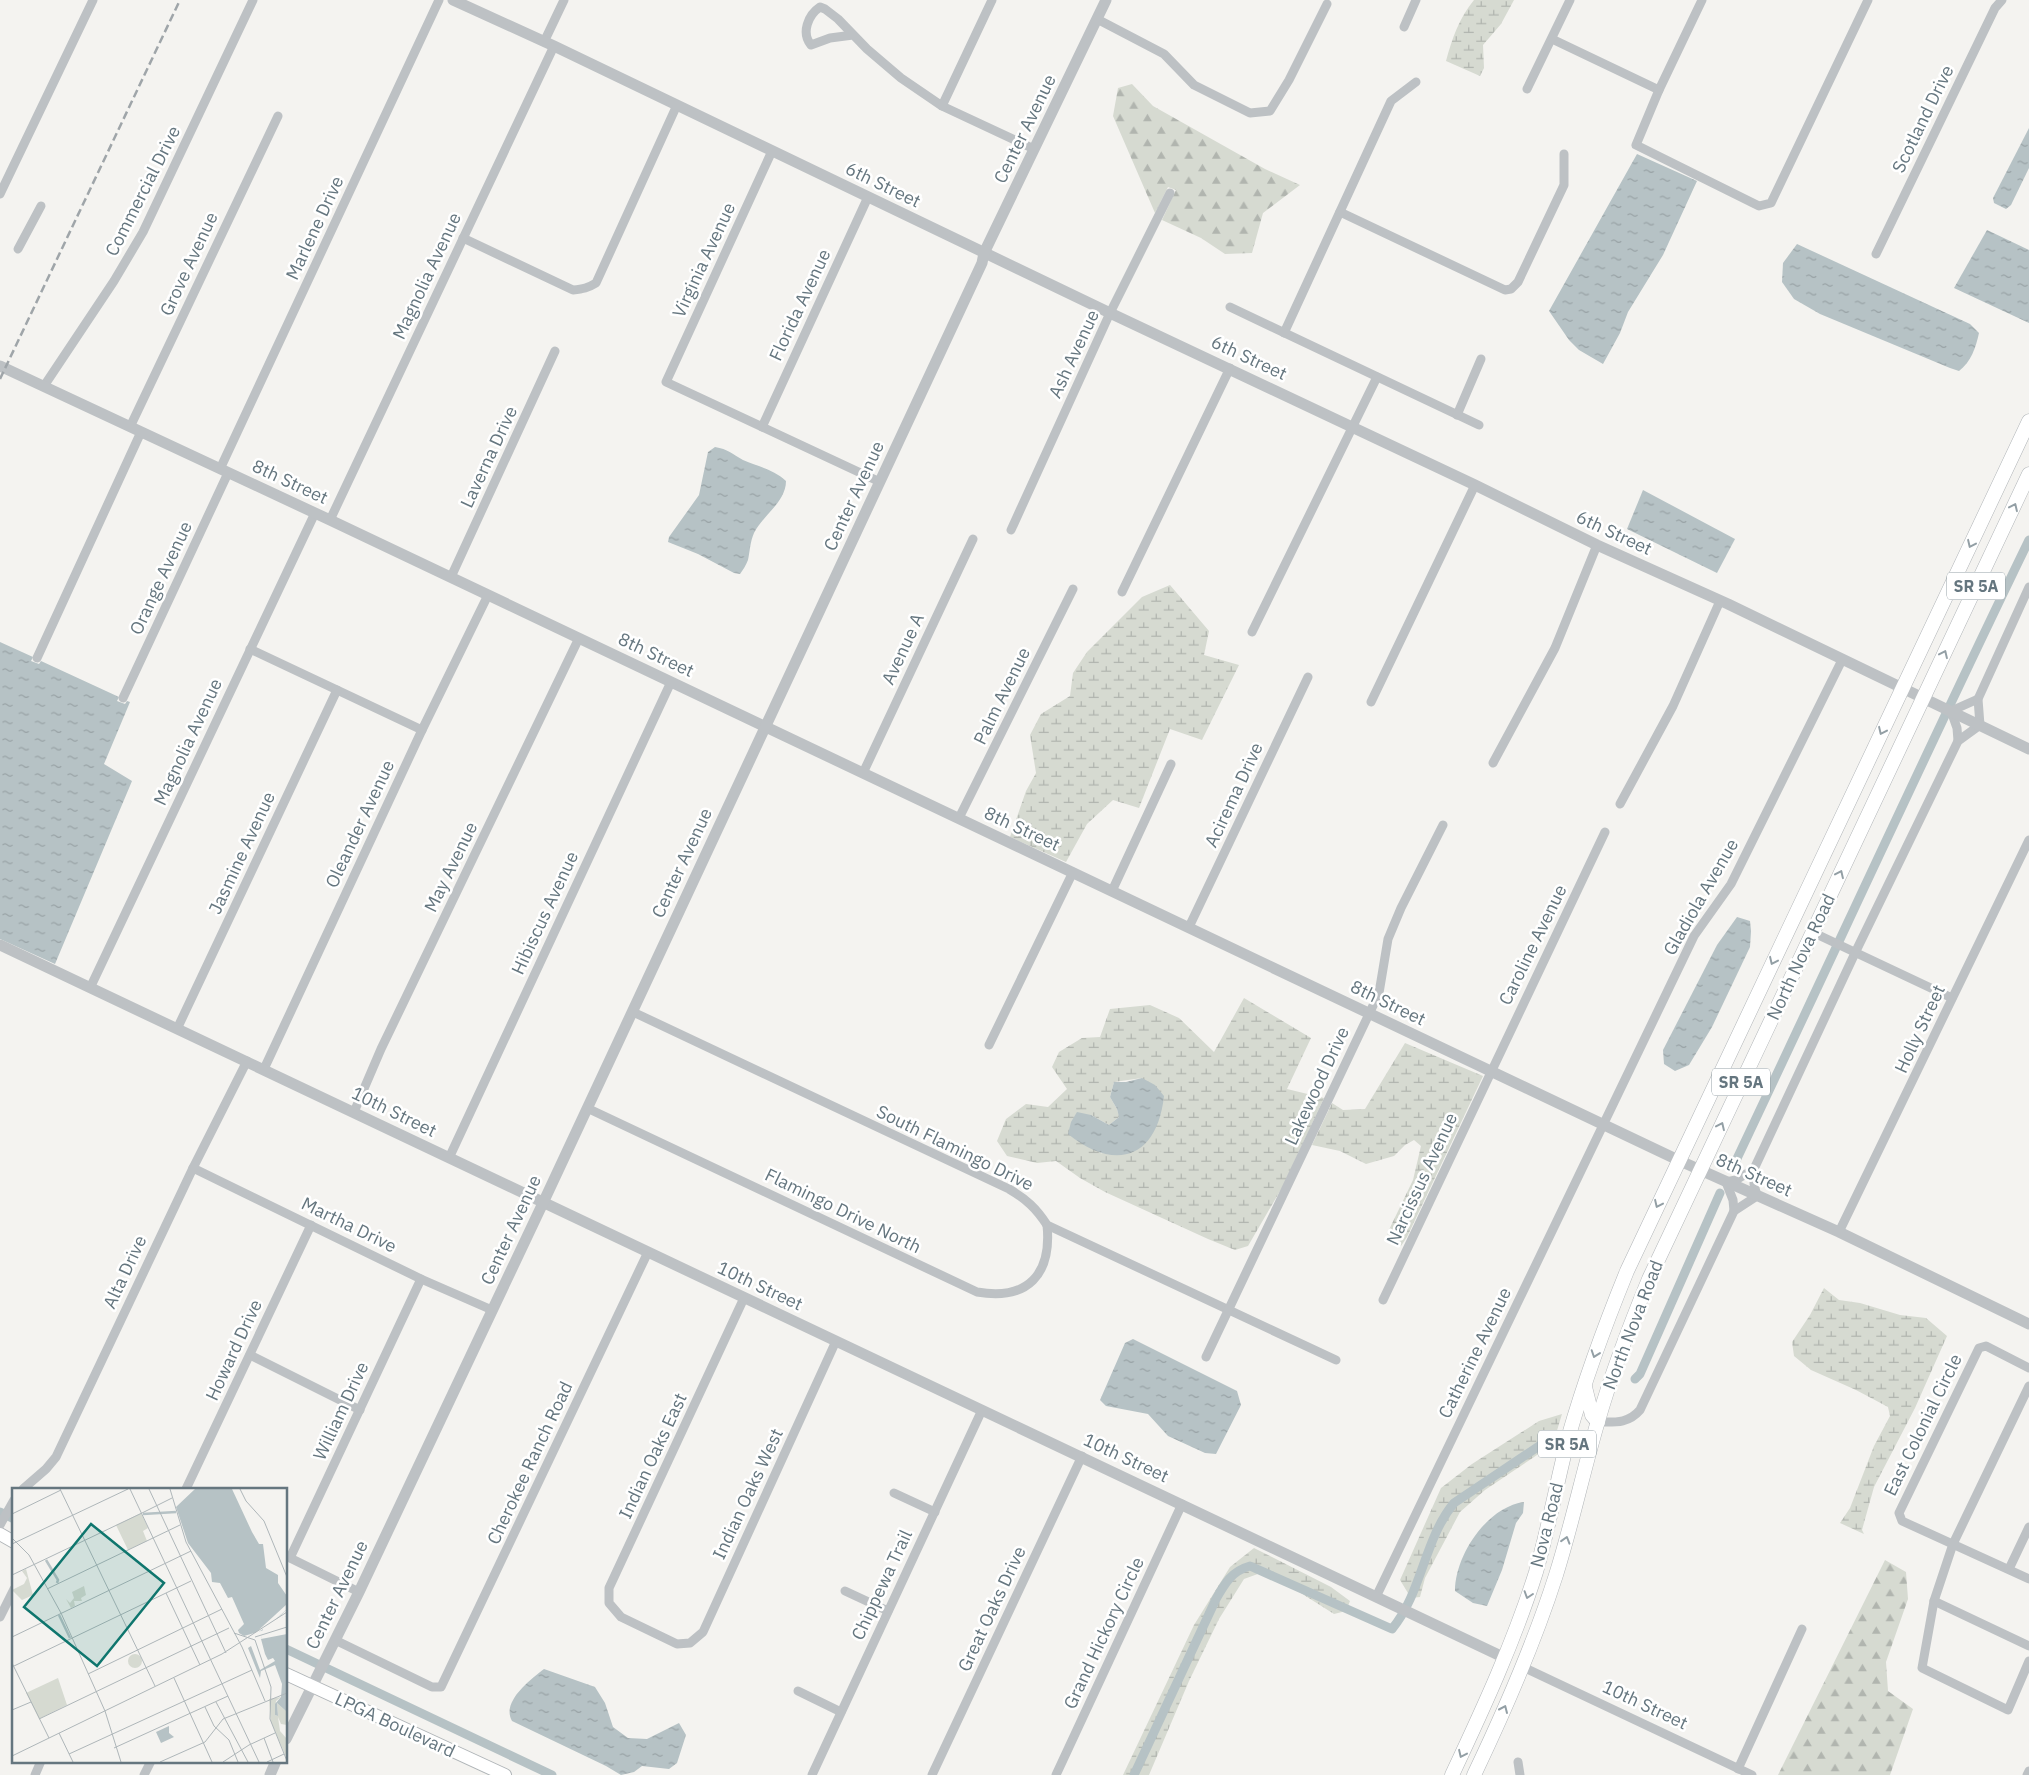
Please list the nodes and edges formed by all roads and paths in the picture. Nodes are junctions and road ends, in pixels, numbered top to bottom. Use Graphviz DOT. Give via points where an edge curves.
graph roads {
  1 [pos="93,0"];
  2 [pos="253,0"];
  3 [pos="439,0"];
  4 [pos="452,0"];
  5 [pos="564,0"];
  6 [pos="992,0"];
  7 [pos="1106,0"];
  8 [pos="1416,0"];
  9 [pos="1570,0"];
  10 [pos="1702,0"];
  11 [pos="1868,0"];
  12 [pos="2002,0"];
  13 [pos="1327,4"];
  14 [pos="1097,19"];
  15 [pos="1404,27"];
  16 [pos="853,35"];
  17 [pos="1552,39"];
  18 [pos="549,44"];
  19 [pos="1416,82"];
  20 [pos="1527,88"];
  21 [pos="1659,90"];
  22 [pos="677,105"];
  23 [pos="942,106"];
  24 [pos="278,116"];
  25 [pos="1034,149"];
  26 [pos="772,151"];
  27 [pos="1564,154"];
  28 [pos="1170,193"];
  29 [pos="0,194"];
  30 [pos="868,197"];
  31 [pos="41,206"];
  32 [pos="1340,212"];
  33 [pos="463,238"];
  34 [pos="18,249"];
  35 [pos="984,253"];
  36 [pos="1876,254"];
  37 [pos="1230,307"];
  38 [pos="1110,313"];
  39 [pos="1284,333"];
  40 [pos="555,351"];
  41 [pos="1482,359"];
  42 [pos="0,366"];
  43 [pos="1230,368"];
  44 [pos="1377,377"];
  45 [pos="44,386"];
  46 [pos="1457,415"];
  47 [pos="2029,421"];
  48 [pos="1479,425"];
  49 [pos="762,427"];
  50 [pos="1352,427"];
  51 [pos="136,429"];
  52 [pos="224,471"];
  53 [pos="2029,474"];
  54 [pos="880,482"];
  55 [pos="1475,485"];
  56 [pos="315,513"];
  57 [pos="330,520"];
  58 [pos="1012,530"];
  59 [pos="973,539"];
  60 [pos="1597,545"];
  61 [pos="452,577"];
  62 [pos="2029,587"];
  63 [pos="1073,589"];
  64 [pos="1122,592"];
  65 [pos="488,595"];
  66 [pos="1720,600"];
  67 [pos="1252,632"];
  68 [pos="579,638"];
  69 [pos="250,649"];
  70 [pos="37,658"];
  71 [pos="1842,660"];
  72 [pos="1308,677"];
  73 [pos="671,682"];
  74 [pos="1903,687"];
  75 [pos="337,690"];
  76 [pos="123,698"];
  77 [pos="1924,698"];
  78 [pos="1978,699"];
  79 [pos="1371,702"];
  80 [pos="1951,711"];
  81 [pos="1980,725"];
  82 [pos="764,726"];
  83 [pos="422,730"];
  84 [pos="1958,741"];
  85 [pos="2029,749"];
  86 [pos="1171,764"];
  87 [pos="1493,764"];
  88 [pos="863,773"];
  89 [pos="1620,804"];
  90 [pos="959,818"];
  91 [pos="1443,825"];
  92 [pos="1605,832"];
  93 [pos="2029,840"];
  94 [pos="1073,872"];
  95 [pos="1112,890"];
  96 [pos="1801,901"];
  97 [pos="1190,927"];
  98 [pos="1787,932"];
  99 [pos="1812,932"];
  100 [pos="0,945"];
  101 [pos="1856,952"];
  102 [pos="1796,965"];
  103 [pos="91,986"];
  104 [pos="1952,998"];
  105 [pos="633,1012"];
  106 [pos="1370,1013"];
  107 [pos="178,1029"];
  108 [pos="989,1045"];
  109 [pos="247,1061"];
  110 [pos="264,1069"];
  111 [pos="1491,1071"];
  112 [pos="587,1108"];
  113 [pos="354,1112"];
  114 [pos="1604,1124"];
  115 [pos="449,1158"];
  116 [pos="1678,1160"];
  117 [pos="193,1168"];
  118 [pos="1754,1169"];
  119 [pos="1700,1170"];
  120 [pos="1726,1182"];
  121 [pos="1757,1196"];
  122 [pos="543,1203"];
  123 [pos="1734,1210"];
  124 [pos="311,1225"];
  125 [pos="1046,1225"];
  126 [pos="1839,1232"];
  127 [pos="648,1252"];
  128 [pos="421,1279"];
  129 [pos="744,1298"];
  130 [pos="1383,1300"];
  131 [pos="1229,1309"];
  132 [pos="492,1310"];
  133 [pos="2029,1324"];
  134 [pos="836,1341"];
  135 [pos="250,1355"];
  136 [pos="1206,1356"];
  137 [pos="1336,1360"];
  138 [pos="2029,1368"];
  139 [pos="1584,1384"];
  140 [pos="2029,1386"];
  141 [pos="360,1410"];
  142 [pos="982,1410"];
  143 [pos="1598,1422"];
  144 [pos="1591,1447"];
  145 [pos="1082,1456"];
  146 [pos="24,1488"];
  147 [pos="186,1488"];
  148 [pos="894,1493"];
  149 [pos="12,1504"];
  150 [pos="1182,1504"];
  151 [pos="935,1512"];
  152 [pos="0,1525"];
  153 [pos="2029,1527"];
  154 [pos="0,1534"];
  155 [pos="12,1541"];
  156 [pos="1953,1544"];
  157 [pos="288,1557"];
  158 [pos="2009,1569"];
  159 [pos="2029,1579"];
  160 [pos="846,1590"];
  161 [pos="359,1592"];
  162 [pos="12,1593"];
  163 [pos="1381,1600"];
  164 [pos="1934,1601"];
  165 [pos="888,1611"];
  166 [pos="0,1617"];
  167 [pos="1802,1629"];
  168 [pos="334,1640"];
  169 [pos="676,1643"];
  170 [pos="2029,1646"];
  171 [pos="1505,1658"];
  172 [pos="2029,1662"];
  173 [pos="1523,1667"];
  174 [pos="288,1675"];
  175 [pos="311,1687"];
  176 [pos="798,1691"];
  177 [pos="841,1712"];
  178 [pos="288,1735"];
  179 [pos="41,1762"];
  180 [pos="150,1762"];
  181 [pos="276,1762"];
  182 [pos="1518,1762"];
  183 [pos="1738,1768"];
  184 [pos="2029,1771"];
  185 [pos="35,1775"];
  186 [pos="144,1775"];
  187 [pos="270,1775"];
  188 [pos="505,1775"];
  189 [pos="812,1775"];
  190 [pos="932,1775"];
  191 [pos="1056,1775"];
  192 [pos="1452,1775"];
  193 [pos="1474,1775"];
  194 [pos="1520,1775"];
  195 [pos="1752,1775"];
  196 [pos="2027,1775"];
  1 -- 29 [label="street"];
  2 -- 45 [label="street, Commercial Drive" via="143,232"];
  3 -- 52 [label="street, Marlene Drive"];
  4 -- 18 [label="street, 6th Street"];
  5 -- 18 [label="street, Magnolia Avenue"];
  6 -- 23 [label="street"];
  7 -- 14 [label="street, Center Avenue"];
  8 -- 15 [label="street"];
  9 -- 17 [label="street"];
  10 -- 21 [label="street"];
  11 -- 21 [label="street" via="1772,203 1759,206 1636,145"];
  12 -- 36 [label="street, Scotland Drive" via="1995,8"];
  13 -- 14 [label="street" via="1270,112 1250,113 1194,85 1164,54"];
  14 -- 25 [label="street, Center Avenue"];
  16 -- 16 [label="street" via="825,9 814,12 807,22 806,35 811,46 830,38"];
  16 -- 23 [label="street" via="901,78"];
  17 -- 20 [label="street"];
  17 -- 21 [label="street"];
  18 -- 22 [label="street, 6th Street"];
  18 -- 33 [label="street, Magnolia Avenue"];
  19 -- 32 [label="street" via="1391,101"];
  22 -- 26 [label="street, 6th Street"];
  22 -- 33 [label="street" via="596,282 582,290 574,290"];
  23 -- 25 [label="street"];
  24 -- 51 [label="street, Grove Avenue"];
  25 -- 35 [label="street, Center Avenue"];
  26 -- 30 [label="street, 6th Street"];
  26 -- 49 [label="street, Virginia Avenue" via="666,382"];
  27 -- 32 [label="street" via="1564,185 1518,282 1511,289 1505,290"];
  28 -- 38 [label="street, Ash Avenue"];
  30 -- 35 [label="street, 6th Street"];
  30 -- 49 [label="street, Florida Avenue"];
  31 -- 34 [label="street"];
  32 -- 39 [label="street"];
  33 -- 57 [label="street, Magnolia Avenue"];
  35 -- 38 [label="street, 6th Street"];
  35 -- 54 [label="street, Center Avenue"];
  37 -- 39 [label="street"];
  38 -- 43 [label="street, 6th Street"];
  38 -- 58 [label="street, Ash Avenue"];
  39 -- 44 [label="street"];
  40 -- 61 [label="street, Laverna Drive"];
  41 -- 46 [label="street"];
  42 -- 45 [label="street, 8th Street"];
  43 -- 50 [label="street, 6th Street"];
  43 -- 64 [label="street"];
  44 -- 46 [label="street"];
  44 -- 50 [label="street"];
  45 -- 51 [label="street, 8th Street"];
  46 -- 48 [label="street"];
  47 -- 74 [label="main road, North Nova Road / SR 5A, one-way"];
  49 -- 54 [label="street"];
  50 -- 55 [label="street, 6th Street"];
  50 -- 67 [label="street"];
  51 -- 52 [label="street, 8th Street"];
  51 -- 70 [label="street, Grove Avenue"];
  52 -- 56 [label="street, 8th Street"];
  52 -- 76 [label="street, Orange Avenue"];
  77 -- 53 [label="main road, North Nova Road / SR 5A, one-way"];
  54 -- 82 [label="street, Center Avenue"];
  55 -- 60 [label="street, 6th Street"];
  55 -- 79 [label="street"];
  56 -- 57 [label="street, 8th Street"];
  56 -- 69 [label="street, Magnolia Avenue"];
  57 -- 61 [label="street, 8th Street"];
  59 -- 88 [label="street, Avenue A"];
  60 -- 66 [label="street, 6th Street"];
  60 -- 87 [label="street" via="1555,648"];
  61 -- 65 [label="street, 8th Street"];
  62 -- 78 [label="street"];
  63 -- 90 [label="street, Palm Avenue"];
  65 -- 68 [label="street, 8th Street"];
  65 -- 83 [label="street, Oleander Avenue"];
  66 -- 71 [label="street, 6th Street"];
  66 -- 89 [label="street" via="1673,706"];
  68 -- 73 [label="street, 8th Street"];
  68 -- 113 [label="street, May Avenue" via="381,1049"];
  69 -- 75 [label="street"];
  69 -- 103 [label="street, Magnolia Avenue"];
  71 -- 74 [label="street, 6th Street"];
  71 -- 114 [label="street, Gladiola Avenue" via="1731,884 1694,936"];
  72 -- 97 [label="street, Acirema Drive"];
  73 -- 82 [label="street, 8th Street"];
  73 -- 115 [label="street, Hibiscus Avenue"];
  74 -- 77 [label="street, 6th Street"];
  74 -- 96 [label="main road, North Nova Road / SR 5A, one-way"];
  75 -- 83 [label="street"];
  75 -- 107 [label="street, Jasmine Avenue"];
  77 -- 80 [label="street, 6th Street"];
  99 -- 77 [label="main road, North Nova Road / SR 5A, one-way"];
  78 -- 80 [label="street"];
  78 -- 81 [label="street"];
  80 -- 81 [label="street, 6th Street"];
  80 -- 84 [label="street"];
  81 -- 84 [label="street"];
  81 -- 85 [label="street, 6th Street"];
  82 -- 88 [label="street, 8th Street"];
  82 -- 105 [label="street, Center Avenue"];
  83 -- 110 [label="street, Oleander Avenue"];
  84 -- 101 [label="street"];
  86 -- 95 [label="street"];
  88 -- 90 [label="street, 8th Street"];
  90 -- 94 [label="street, 8th Street"];
  91 -- 106 [label="street, Lakewood Drive" via="1388,939 1380,994"];
  92 -- 111 [label="street, Caroline Avenue"];
  93 -- 104 [label="street, Holly Street"];
  94 -- 95 [label="street, 8th Street"];
  94 -- 108 [label="street"];
  95 -- 97 [label="street, 8th Street"];
  96 -- 98 [label="main road, North Nova Road / SR 5A"];
  96 -- 99 [label="main road" via="1804,917"];
  97 -- 106 [label="street, 8th Street"];
  98 -- 102 [label="main road" via="1795,947"];
  98 -- 116 [label="main road, North Nova Road / SR 5A, one-way"];
  99 -- 101 [label="street"];
  99 -- 102 [label="main road, North Nova Road / SR 5A"];
  100 -- 103 [label="street, 10th Street"];
  101 -- 104 [label="street"];
  101 -- 118 [label="street"];
  119 -- 102 [label="main road, North Nova Road / SR 5A, one-way"];
  103 -- 107 [label="street, 10th Street"];
  104 -- 126 [label="street, Holly Street"];
  105 -- 112 [label="street, Center Avenue"];
  105 -- 125 [label="street, South Flamingo Drive" via="1010,1190 1038,1210"];
  106 -- 111 [label="street, 8th Street"];
  106 -- 131 [label="street, Lakewood Drive"];
  107 -- 109 [label="street, 10th Street"];
  109 -- 110 [label="street, 10th Street"];
  109 -- 117 [label="street, Alta Drive"];
  110 -- 113 [label="street, 10th Street"];
  111 -- 114 [label="street, 8th Street"];
  111 -- 130 [label="street, Narcissus Avenue"];
  112 -- 122 [label="street, Center Avenue"];
  112 -- 125 [label="street, Flamingo Drive North" via="977,1292 995,1296 1026,1286 1046,1260"];
  113 -- 115 [label="street, 10th Street"];
  114 -- 116 [label="street, 8th Street"];
  114 -- 163 [label="street, Catherine Avenue"];
  115 -- 122 [label="street, 10th Street"];
  116 -- 119 [label="street, 8th Street"];
  116 -- 139 [label="main road, Nova Road / SR 5A, one-way" via="1627,1271"];
  117 -- 124 [label="street, Martha Drive"];
  117 -- 146 [label="street, Alta Drive" via="56,1457"];
  118 -- 120 [label="street"];
  118 -- 121 [label="street"];
  119 -- 120 [label="street, 8th Street"];
  119 -- 143 [label="main road, North Nova Road / SR 5A" via="1632,1320"];
  120 -- 121 [label="street, 8th Street"];
  120 -- 123 [label="street"];
  121 -- 123 [label="street"];
  121 -- 126 [label="street, 8th Street"];
  122 -- 127 [label="street, 10th Street"];
  122 -- 132 [label="street, Center Avenue"];
  123 -- 143 [label="street" via="1640,1410 1628,1420"];
  124 -- 128 [label="street, Martha Drive"];
  124 -- 135 [label="street, Howard Drive"];
  125 -- 131 [label="street"];
  126 -- 133 [label="street, 8th Street"];
  127 -- 129 [label="street, 10th Street"];
  127 -- 168 [label="street, Cherokee Ranch Road" via="441,1687 432,1687"];
  128 -- 132 [label="street, Martha Drive"];
  128 -- 141 [label="street, William Drive"];
  129 -- 134 [label="street, 10th Street"];
  129 -- 169 [label="street, Indian Oaks East" via="609,1588 609,1603 621,1617"];
  131 -- 136 [label="street, Lakewood Drive"];
  131 -- 137 [label="street"];
  132 -- 161 [label="street, Center Avenue"];
  134 -- 142 [label="street, 10th Street"];
  134 -- 169 [label="street, Indian Oaks West" via="703,1632 690,1643"];
  135 -- 141 [label="street"];
  135 -- 147 [label="street, Howard Drive"];
  138 -- 156 [label="street, East Colonial Circle" via="1986,1346 1979,1348 1899,1513 1902,1521"];
  139 -- 143 [label="main road" via="1588,1405"];
  139 -- 171 [label="main road, Nova Road / SR 5A, one-way" via="1536,1571"];
  140 -- 156 [label="street"];
  141 -- 157 [label="street, William Drive"];
  142 -- 145 [label="street, 10th Street"];
  142 -- 151 [label="street, Chippewa Trail"];
  143 -- 144 [label="main road, North Nova Road / SR 5A"];
  173 -- 144 [label="main road, Nova Road / SR 5A, one-way" via="1556,1574"];
  145 -- 150 [label="street, 10th Street"];
  145 -- 190 [label="street, Great Oaks Drive"];
  148 -- 151 [label="street"];
  149 -- 152 [label="street"];
  150 -- 163 [label="street, 10th Street"];
  150 -- 191 [label="street, Grand Hickory Circle"];
  151 -- 165 [label="street, Chippewa Trail"];
  153 -- 158 [label="street"];
  154 -- 155 [label="main road"];
  156 -- 158 [label="street, East Colonial Circle"];
  156 -- 164 [label="street"];
  157 -- 161 [label="street"];
  158 -- 159 [label="street, East Colonial Circle"];
  160 -- 165 [label="street"];
  161 -- 168 [label="street, Center Avenue"];
  162 -- 166 [label="street"];
  163 -- 171 [label="street, 10th Street"];
  164 -- 170 [label="street"];
  164 -- 172 [label="street" via="1922,1668 2008,1710"];
  165 -- 177 [label="street, Chippewa Trail"];
  167 -- 183 [label="street"];
  168 -- 175 [label="street, Center Avenue"];
  171 -- 192 [label="main road, Nova Road / SR 5A, one-way"];
  173 -- 183 [label="street, 10th Street"];
  193 -- 173 [label="main road, Nova Road / SR 5A, one-way"];
  174 -- 175 [label="main road, LPGA Boulevard"];
  175 -- 178 [label="street, Center Avenue"];
  175 -- 188 [label="main road, LPGA Boulevard"];
  176 -- 177 [label="street"];
  177 -- 189 [label="street, Chippewa Trail"];
  179 -- 185 [label="street"];
  180 -- 186 [label="street"];
  181 -- 187 [label="street"];
  182 -- 194 [label="street"];
  183 -- 195 [label="street, 10th Street"];
  184 -- 196 [label="street"];
}
